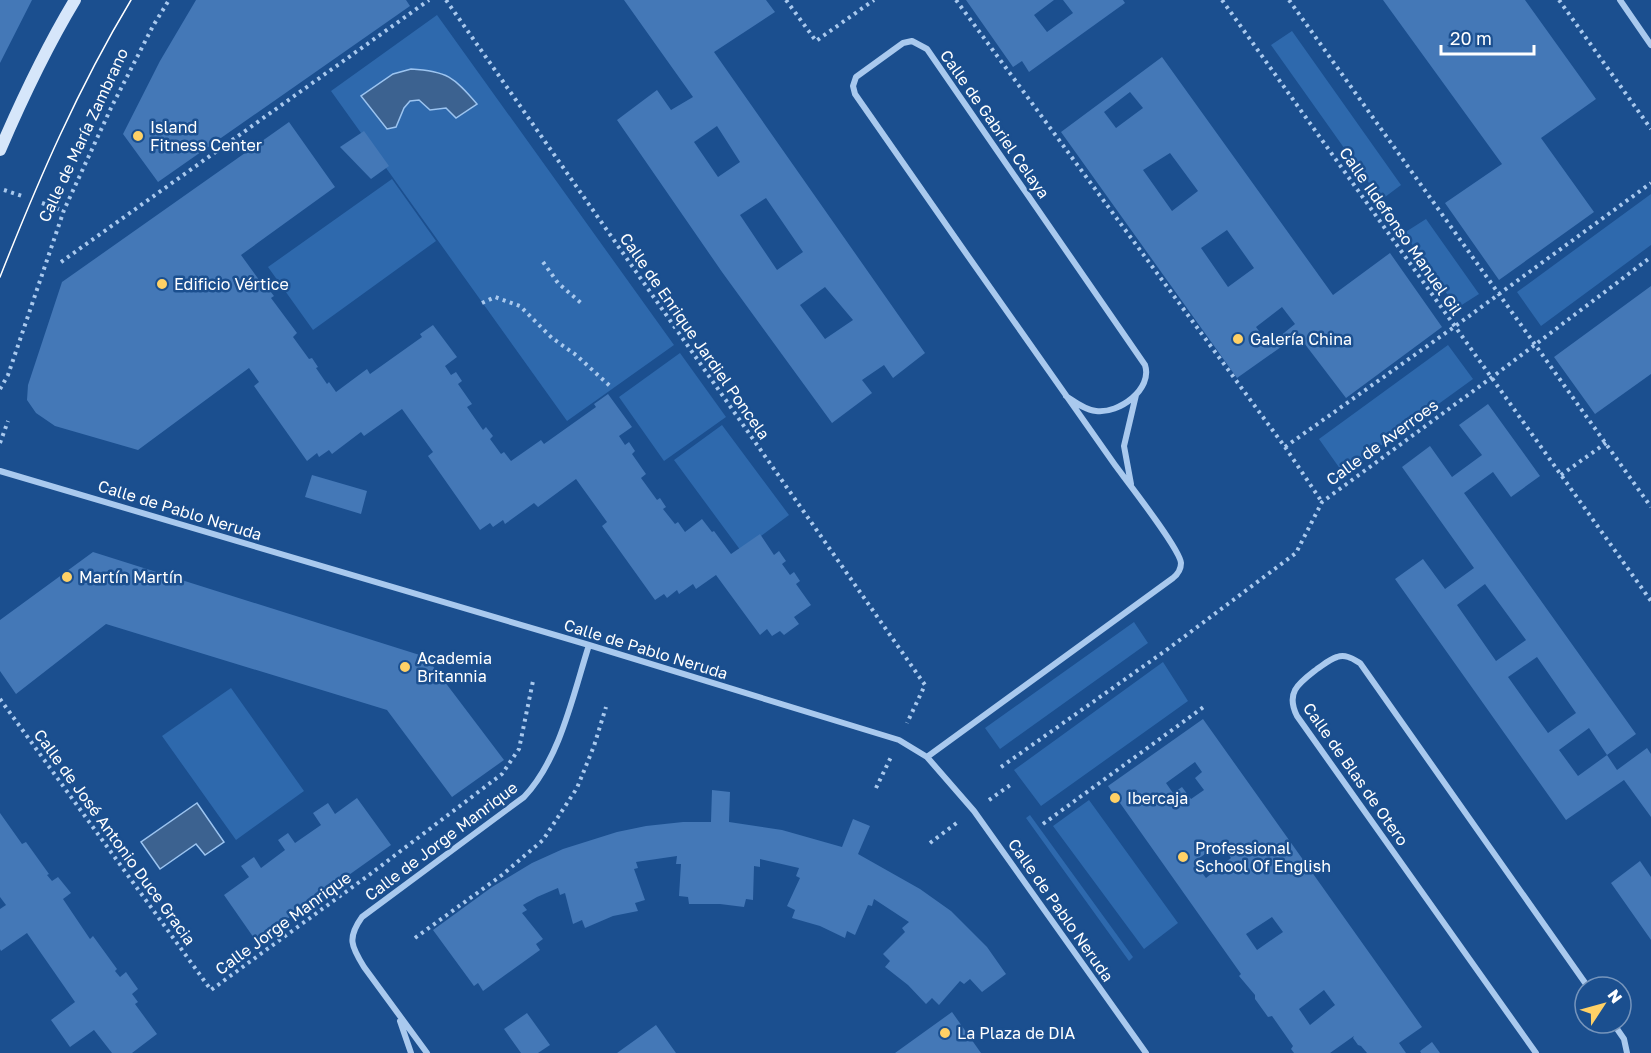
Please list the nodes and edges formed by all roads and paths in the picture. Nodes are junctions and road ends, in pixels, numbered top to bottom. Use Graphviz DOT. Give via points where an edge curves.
graph roads {
  1 [pos="75,0"];
  2 [pos="169,0"];
  3 [pos="429,0"];
  4 [pos="446,0"];
  5 [pos="786,0"];
  6 [pos="874,0"];
  7 [pos="956,0"];
  8 [pos="1221,0"];
  9 [pos="1289,0"];
  10 [pos="1559,0"];
  11 [pos="1620,0"];
  12 [pos="1651,45"];
  13 [pos="1651,129"];
  14 [pos="0,150"];
  15 [pos="1651,183"];
  16 [pos="4,190"];
  17 [pos="22,196"];
  18 [pos="42,203"];
  19 [pos="59,209"];
  20 [pos="1651,257"];
  21 [pos="61,262"];
  22 [pos="543,262"];
  23 [pos="1498,293"];
  24 [pos="482,303"];
  25 [pos="581,303"];
  26 [pos="1454,327"];
  27 [pos="1535,344"];
  28 [pos="1491,378"];
  29 [pos="611,387"];
  30 [pos="0,389"];
  31 [pos="1136,395"];
  32 [pos="1066,396"];
  33 [pos="8,421"];
  34 [pos="0,443"];
  35 [pos="1606,443"];
  36 [pos="1285,447"];
  37 [pos="0,471"];
  38 [pos="1561,475"];
  39 [pos="1132,488"];
  40 [pos="1322,502"];
  41 [pos="1651,507"];
  42 [pos="1651,601"];
  43 [pos="589,645"];
  44 [pos="533,681"];
  45 [pos="925,685"];
  46 [pos="0,699"];
  47 [pos="1205,706"];
  48 [pos="606,707"];
  49 [pos="927,757"];
  50 [pos="1001,767"];
  51 [pos="1043,824"];
  52 [pos="369,875"];
  53 [pos="415,938"];
  54 [pos="1580,975"];
  55 [pos="211,990"];
  56 [pos="398,1015"];
  57 [pos="1621,1035"];
  58 [pos="411,1053"];
  59 [pos="427,1053"];
  60 [pos="1146,1053"];
  61 [pos="1536,1053"];
  62 [pos="1627,1053"];
  1 -- 14 [label="main road"];
  2 -- 30 [label="path, Calle de María Zambrano" via="111,108 64,210"];
  3 -- 21 [label="path"];
  4 -- 45 [label="path, Calle de Enrique Jardiel Poncela"];
  5 -- 6 [label="path" via="816,41"];
  7 -- 36 [label="path"];
  8 -- 26 [label="path, Calle Ildefonso Manuel Gil"];
  9 -- 23 [label="path"];
  10 -- 13 [label="path"];
  11 -- 12 [label="street"];
  15 -- 23 [label="path"];
  16 -- 17 [label="path"];
  18 -- 19 [label="path"];
  20 -- 27 [label="path, Calle de Averroes"];
  22 -- 25 [label="path" via="558,283"];
  23 -- 26 [label="path"];
  23 -- 27 [label="path"];
  24 -- 29 [label="path" via="495,297 520,306"];
  26 -- 28 [label="path, Calle Ildefonso Manuel Gil"];
  26 -- 36 [label="path"];
  27 -- 28 [label="path, Calle de Averroes"];
  27 -- 35 [label="path"];
  28 -- 38 [label="path, Calle Ildefonso Manuel Gil"];
  28 -- 40 [label="path, Calle de Averroes"];
  31 -- 32 [label="street, Calle de Gabriel Celaya" via="1097,412"];
  31 -- 32 [label="street, Calle de Gabriel Celaya" via="1146,381 1145,365 927,49 912,41 903,44 856,77 855,94"];
  31 -- 39 [label="street, Calle de Gabriel Celaya" via="1124,446"];
  32 -- 39 [label="street, Calle de Gabriel Celaya"];
  33 -- 34 [label="path"];
  35 -- 38 [label="path"];
  35 -- 41 [label="path"];
  36 -- 40 [label="path"];
  37 -- 43 [label="street, Calle de Pablo Neruda"];
  38 -- 42 [label="path, Calle Ildefonso Manuel Gil"];
  39 -- 49 [label="street, Calle de Gabriel Celaya" via="1178,554 1179,572"];
  40 -- 50 [label="path, Calle de Averroes" via="1296,554"];
  43 -- 49 [label="street, Calle de Pablo Neruda" via="899,740"];
  43 -- 56 [label="street, Calle de Jorge Manrique" via="558,739 536,784 524,797 362,917 353,929 356,953"];
  44 -- 52 [label="path, Calle de Jorge Manrique" via="519,749 502,774"];
  46 -- 55 [label="path, Calle de José Antonio Duce Gracia"];
  47 -- 51 [label="path"];
  48 -- 53 [label="path" via="577,788 543,840"];
  49 -- 60 [label="street, Calle de Pablo Neruda" via="974,811"];
  52 -- 55 [label="path, Calle Jorge Manrique"];
  54 -- 61 [label="street, Calle de Blas de Otero" via="1360,663 1339,656 1300,682 1292,700 1297,716"];
  56 -- 58 [label="street"];
  56 -- 59 [label="street"];
  57 -- 62 [label="street"];
}
